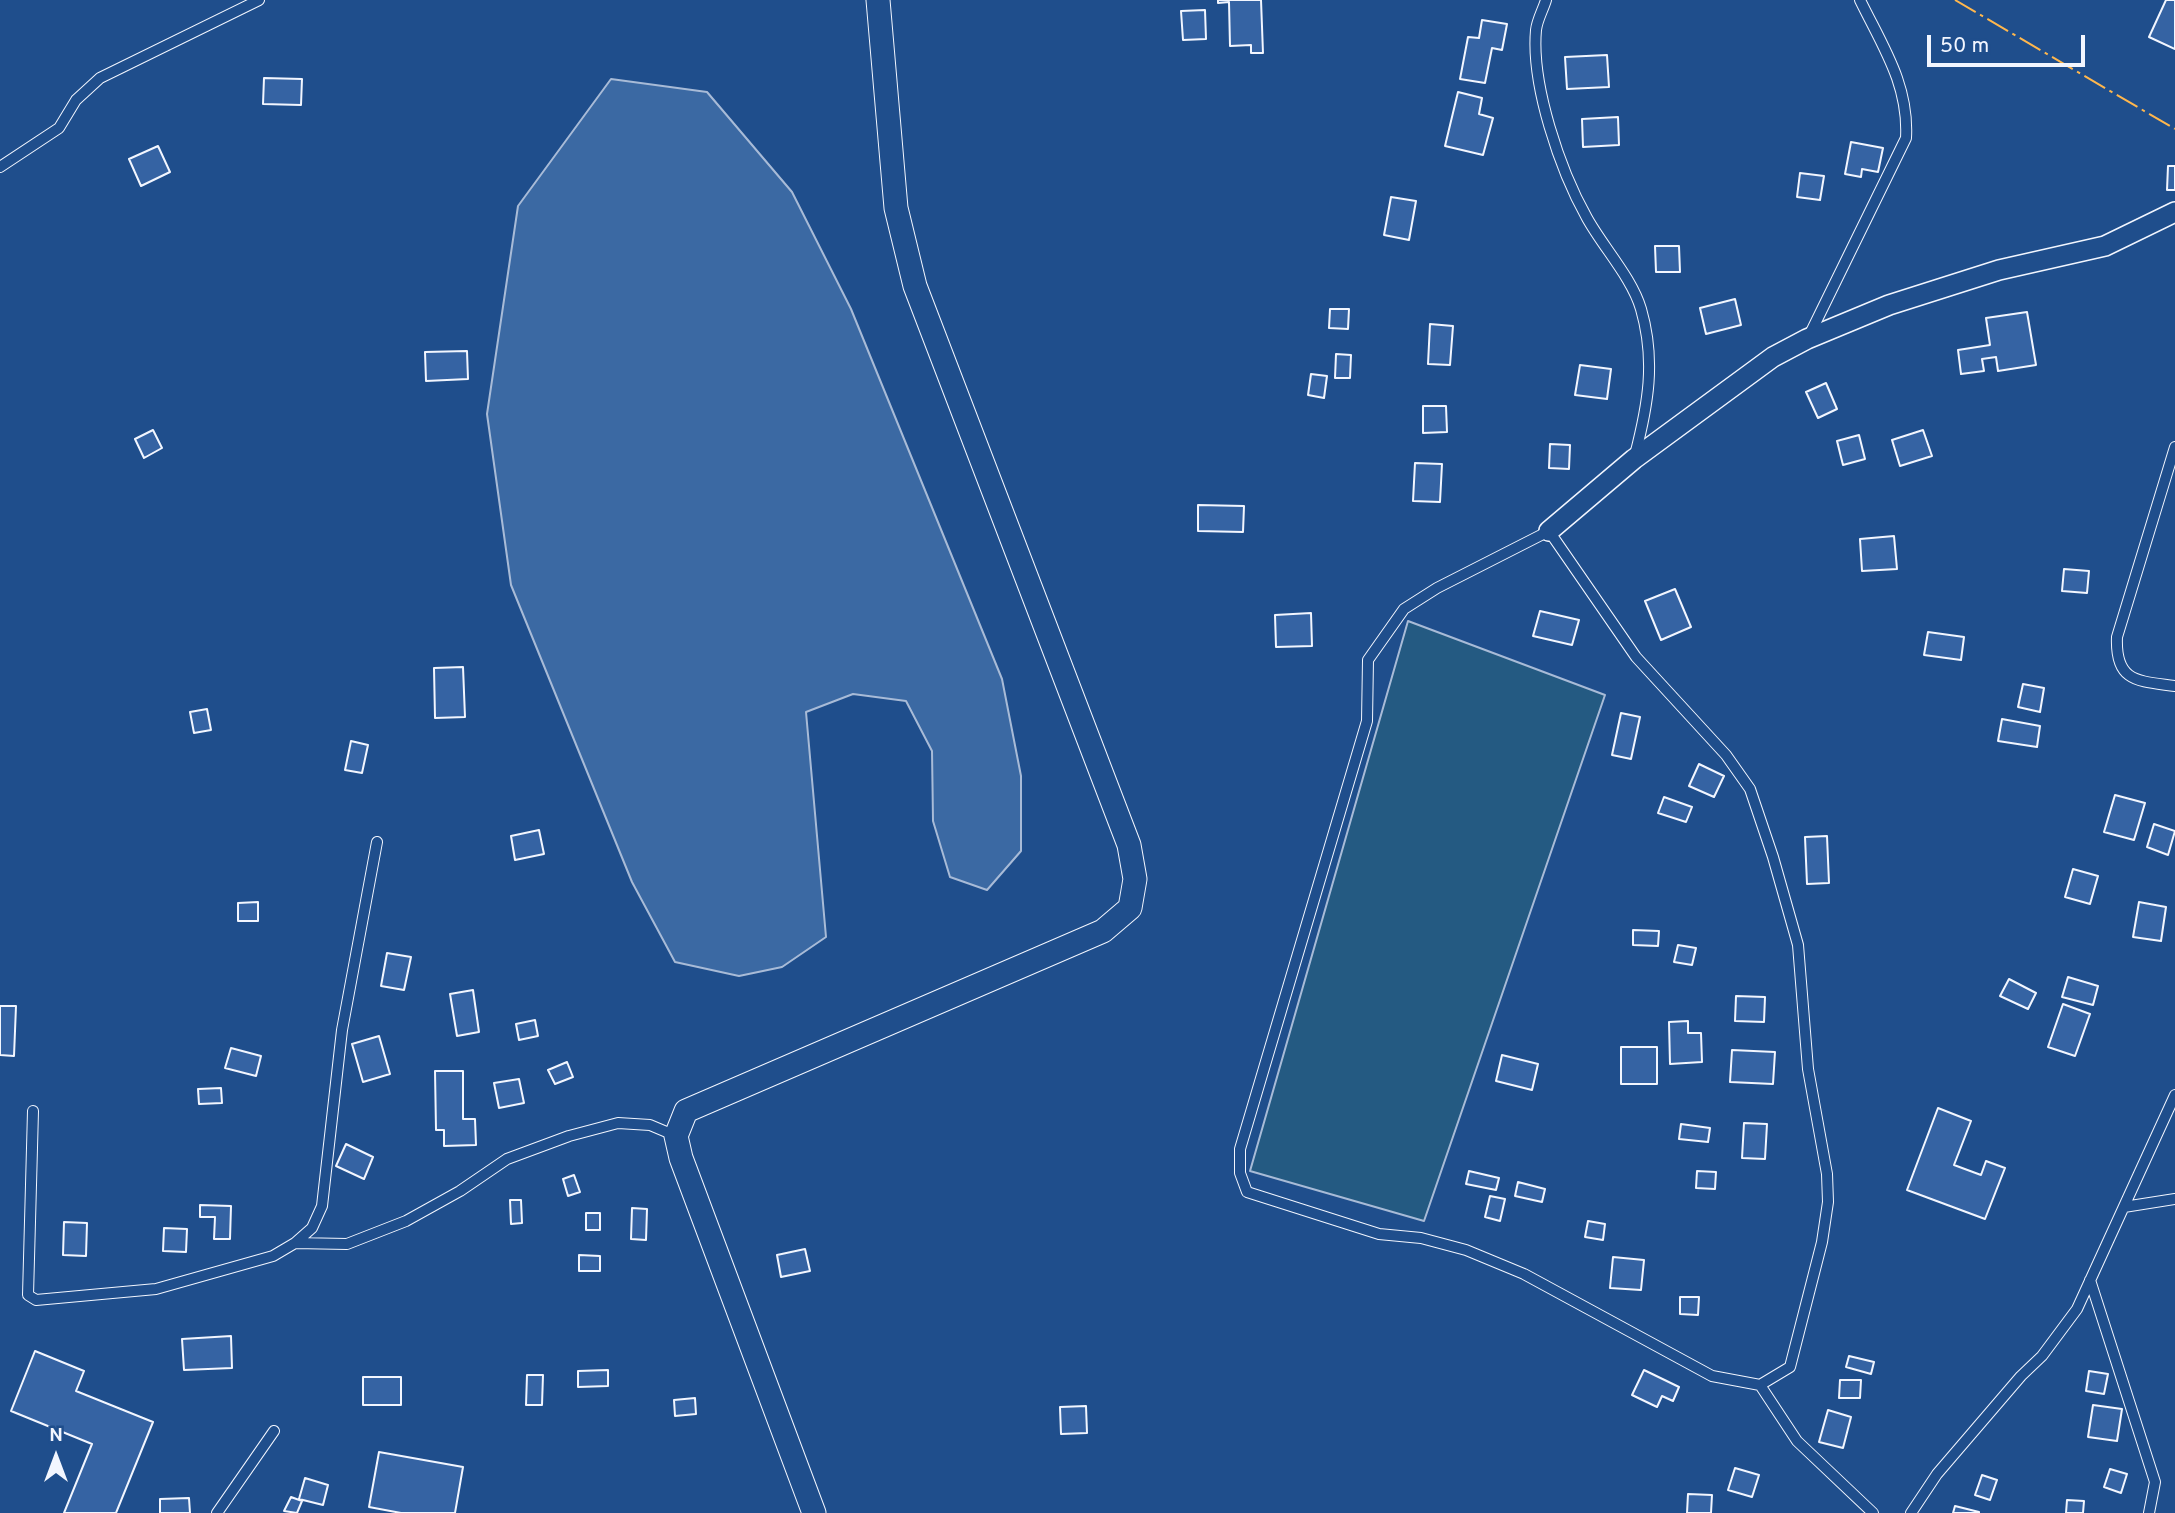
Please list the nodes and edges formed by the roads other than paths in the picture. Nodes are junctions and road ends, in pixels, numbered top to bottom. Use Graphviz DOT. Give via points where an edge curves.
graph roads {
  1 [pos="259,0"];
  2 [pos="878,0"];
  3 [pos="1546,0"];
  4 [pos="1860,0"];
  5 [pos="0,167"];
  6 [pos="2175,212"];
  7 [pos="1807,339"];
  8 [pos="2175,447"];
  9 [pos="1634,459"];
  10 [pos="1549,531"];
  11 [pos="2175,686"];
  12 [pos="377,842"];
  13 [pos="2175,1095"];
  14 [pos="33,1111"];
  15 [pos="676,1136"];
  16 [pos="2175,1199"];
  17 [pos="2124,1207"];
  18 [pos="295,1244"];
  19 [pos="2090,1280"];
  20 [pos="1760,1385"];
  21 [pos="274,1431"];
  22 [pos="217,1513"];
  23 [pos="814,1513"];
  24 [pos="1873,1513"];
  25 [pos="1911,1513"];
  26 [pos="2149,1513"];
  1 -- 5 [label="lane" via="100,78 76,100 60,128"];
  2 -- 15 [label="street" via="897,208 915,286 1129,845 1135,879 1130,908 1103,931 686,1111"];
  3 -- 9 [label="lane" via="1536,28 1536,60 1539,87 1562,163 1586,217 1641,308 1649,387"];
  4 -- 7 [label="lane" via="1898,76 1907,114 1906,138"];
  6 -- 7 [label="street" via="2105,246 1999,270 1889,305"];
  7 -- 9 [label="street" via="1773,357"];
  8 -- 11 [label="lane" via="2116,652 2130,678"];
  9 -- 10 [label="street"];
  10 -- 20 [label="lane" via="1636,657 1726,755 1750,789 1798,945 1808,1069 1828,1202 1790,1367"];
  10 -- 20 [label="lane" via="1404,609 1368,660 1367,721 1240,1149 1240,1173 1247,1192 1379,1234 1421,1238 1466,1250 1524,1274 1712,1376"];
  12 -- 18 [label="lane" via="342,1030 322,1206 312,1227"];
  13 -- 17 [label="lane"];
  14 -- 18 [label="lane" via="30,1299 156,1289 273,1256"];
  15 -- 18 [label="lane" via="650,1125 618,1123 569,1136 507,1159 406,1221 346,1244"];
  15 -- 23 [label="street"];
  16 -- 17 [label="lane"];
  17 -- 19 [label="lane"];
  19 -- 25 [label="lane" via="2059,1335 1937,1474"];
  19 -- 26 [label="lane" via="2155,1482"];
  20 -- 24 [label="lane" via="1797,1441"];
  21 -- 22 [label="lane"];
}
